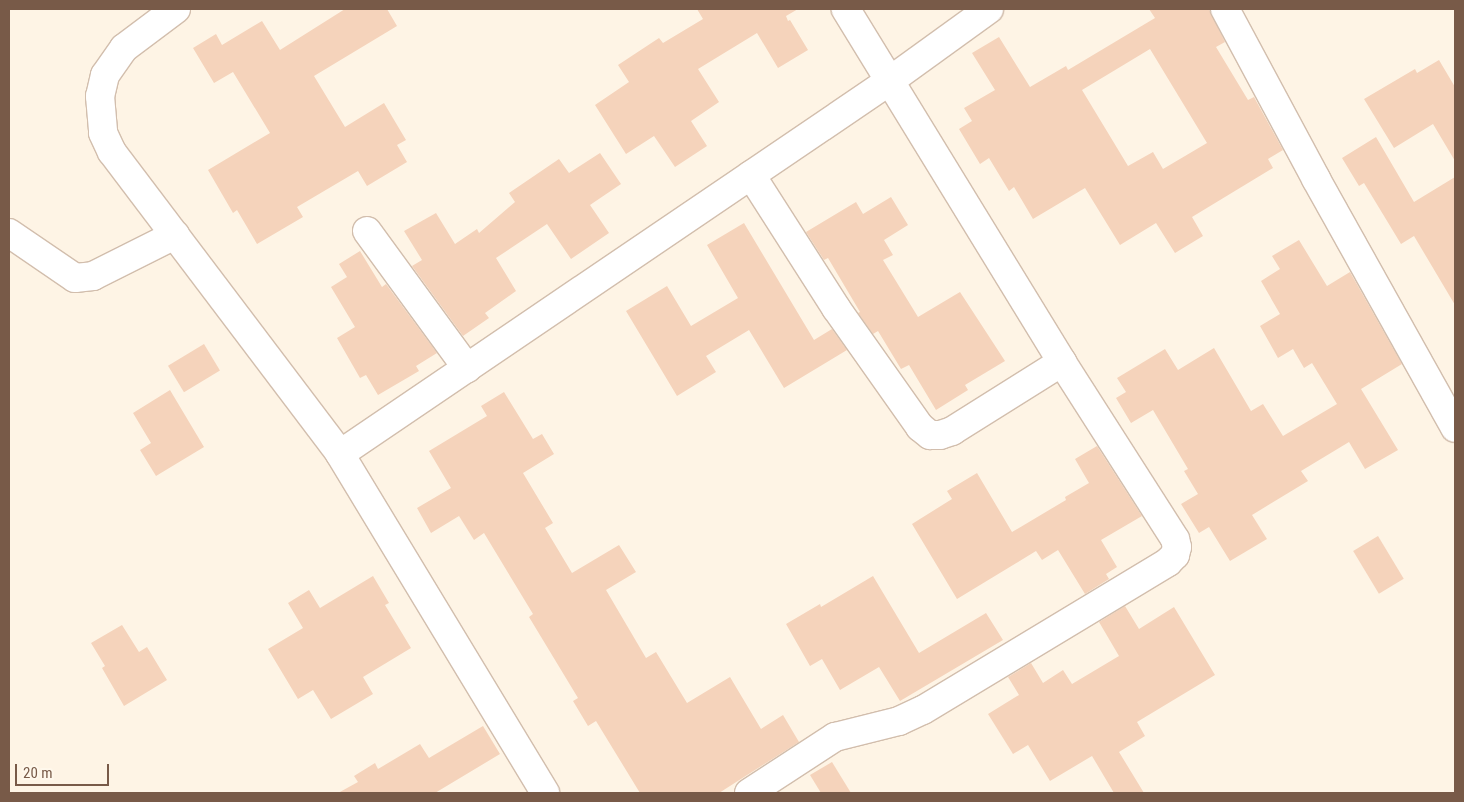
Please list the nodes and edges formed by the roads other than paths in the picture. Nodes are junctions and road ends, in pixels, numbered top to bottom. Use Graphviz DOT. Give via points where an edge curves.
graph roads {
  1 [pos="176,9"];
  2 [pos="846,9"];
  3 [pos="989,9"];
  4 [pos="1225,9"];
  5 [pos="891,80"];
  6 [pos="751,174"];
  7 [pos="366,231"];
  8 [pos="9,233"];
  9 [pos="175,235"];
  10 [pos="1062,362"];
  11 [pos="467,368"];
  12 [pos="1455,428"];
  13 [pos="340,454"];
  14 [pos="545,793"];
  15 [pos="749,793"];
  1 -- 9 [label="street" via="124,48 105,76 100,96 103,133 112,152"];
  2 -- 5 [label="street"];
  3 -- 5 [label="street"];
  4 -- 12 [label="street" via="1316,180"];
  5 -- 6 [label="street"];
  5 -- 10 [label="street"];
  6 -- 10 [label="street" via="836,308 920,427 930,435 952,431"];
  6 -- 11 [label="street"];
  7 -- 11 [label="street"];
  8 -- 9 [label="street" via="76,278 93,276"];
  9 -- 13 [label="street"];
  10 -- 15 [label="street" via="1175,539 1175,555 923,710 899,721 835,737"];
  11 -- 13 [label="street"];
  13 -- 14 [label="street"];
}
